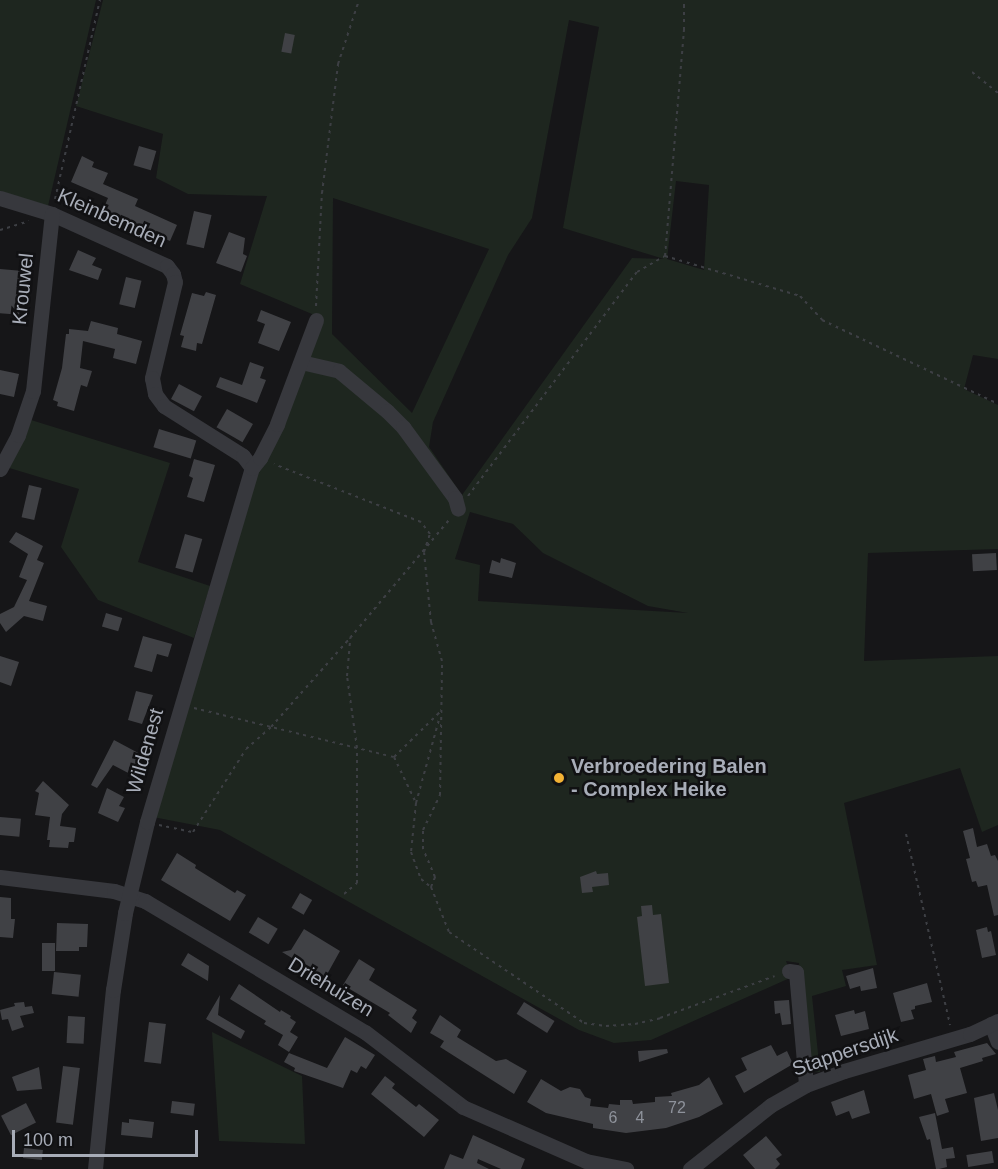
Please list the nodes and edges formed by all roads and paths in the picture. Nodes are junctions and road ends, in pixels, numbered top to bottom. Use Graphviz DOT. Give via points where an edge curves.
graph roads {
  1 [pos="100,0"];
  2 [pos="359,0"];
  3 [pos="684,0"];
  4 [pos="972,72"];
  5 [pos="998,93"];
  6 [pos="0,198"];
  7 [pos="52,214"];
  8 [pos="0,230"];
  9 [pos="665,255"];
  10 [pos="316,321"];
  11 [pos="301,362"];
  12 [pos="998,404"];
  13 [pos="3,452"];
  14 [pos="256,463"];
  15 [pos="0,469"];
  16 [pos="458,509"];
  17 [pos="424,552"];
  18 [pos="350,638"];
  19 [pos="180,704"];
  20 [pos="442,710"];
  21 [pos="271,727"];
  22 [pos="357,748"];
  23 [pos="394,758"];
  24 [pos="416,803"];
  25 [pos="147,822"];
  26 [pos="906,834"];
  27 [pos="0,878"];
  28 [pos="431,887"];
  29 [pos="129,894"];
  30 [pos="344,894"];
  31 [pos="789,970"];
  32 [pos="995,1023"];
  33 [pos="952,1040"];
  34 [pos="998,1042"];
  35 [pos="806,1085"];
  36 [pos="95,1169"];
  37 [pos="626,1169"];
  38 [pos="690,1169"];
  1 -- 7 [label="path"];
  2 -- 10 [label="path" via="338,64 322,193"];
  3 -- 9 [label="path"];
  4 -- 5 [label="path"];
  6 -- 7 [label="street, Kleinbemden"];
  7 -- 8 [label="path"];
  7 -- 13 [label="street, Krouwel" via="35,378 18,435"];
  7 -- 14 [label="street, Kleinbemden" via="167,266 175,282 152,378 155,394 164,406"];
  9 -- 12 [label="path" via="800,297 822,320"];
  9 -- 16 [label="path" via="637,272"];
  10 -- 11 [label="street, Wildenest"];
  11 -- 14 [label="street, Wildenest"];
  11 -- 16 [label="street" via="339,371 387,411 455,498"];
  13 -- 15 [label="street, Krouwel"];
  14 -- 17 [label="path" via="422,522 430,534"];
  14 -- 19 [label="street, Wildenest"];
  16 -- 17 [label="path"];
  17 -- 18 [label="path"];
  17 -- 20 [label="path" via="430,622 442,661"];
  18 -- 21 [label="path"];
  18 -- 22 [label="path" via="347,676"];
  19 -- 21 [label="path"];
  19 -- 25 [label="street, Wildenest"];
  20 -- 23 [label="path"];
  20 -- 24 [label="path"];
  20 -- 28 [label="path" via="440,795 423,830 423,849 435,877"];
  21 -- 22 [label="path"];
  21 -- 25 [label="path" via="246,749 193,832"];
  22 -- 23 [label="path"];
  22 -- 30 [label="path" via="357,883"];
  23 -- 24 [label="path"];
  24 -- 28 [label="path" via="411,852 421,879"];
  25 -- 29 [label="street, Wildenest"];
  26 -- 33 [label="path"];
  27 -- 29 [label="street, Driehuizen"];
  28 -- 31 [label="path" via="449,932 584,1023 606,1026 660,1018"];
  29 -- 36 [label="street, Wildenest" via="113,990"];
  29 -- 37 [label="street, Driehuizen" via="365,1032 463,1107 586,1161"];
  31 -- 35 [label="street" via="796,972"];
  32 -- 33 [label="street, Stappersdijk"];
  32 -- 34 [label="street"];
  33 -- 35 [label="street, Stappersdijk"];
  35 -- 38 [label="street, Stappersdijk" via="771,1105"];
}
